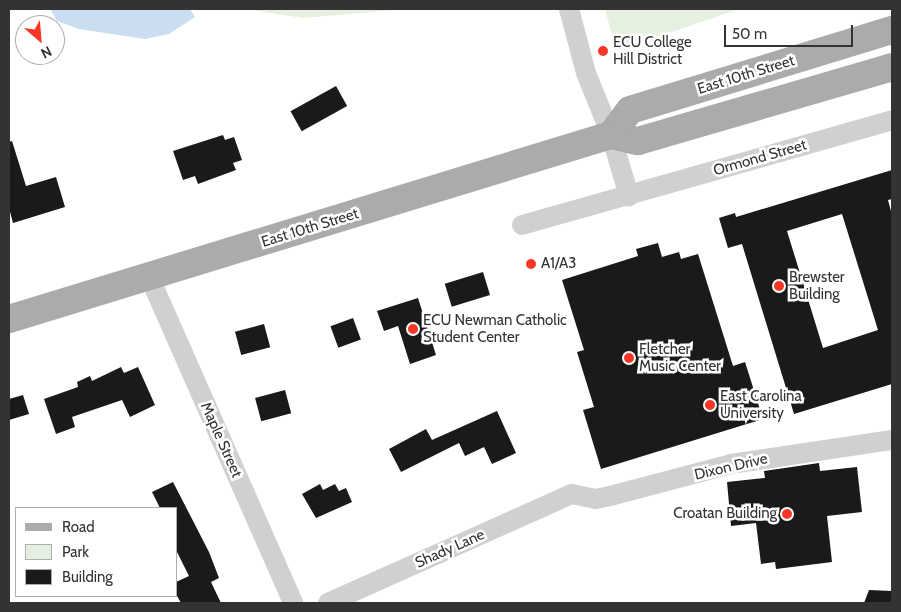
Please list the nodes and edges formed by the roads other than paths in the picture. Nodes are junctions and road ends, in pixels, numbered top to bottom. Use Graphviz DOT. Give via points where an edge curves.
graph roads {
  1 [pos="569,9"];
  2 [pos="892,30"];
  3 [pos="892,67"];
  4 [pos="892,120"];
  5 [pos="611,135"];
  6 [pos="629,196"];
  7 [pos="522,225"];
  8 [pos="149,276"];
  9 [pos="9,319"];
  10 [pos="892,440"];
  11 [pos="572,494"];
  12 [pos="293,603"];
  13 [pos="328,603"];
  1 -- 5 [label="street" via="586,73"];
  2 -- 5 [label="main road, East 10th Street" via="630,110"];
  3 -- 5 [label="main road, East 10th Street" via="638,141"];
  4 -- 6 [label="street, Ormond Street"];
  5 -- 6 [label="street"];
  5 -- 8 [label="main road, East 10th Street"];
  6 -- 7 [label="street, Ormond Street"];
  8 -- 9 [label="main road, East 10th Street"];
  8 -- 12 [label="street, Maple Street"];
  10 -- 11 [label="street, Dixon Drive" via="731,464 610,496 595,498"];
  11 -- 13 [label="street, Shady Lane"];
}
